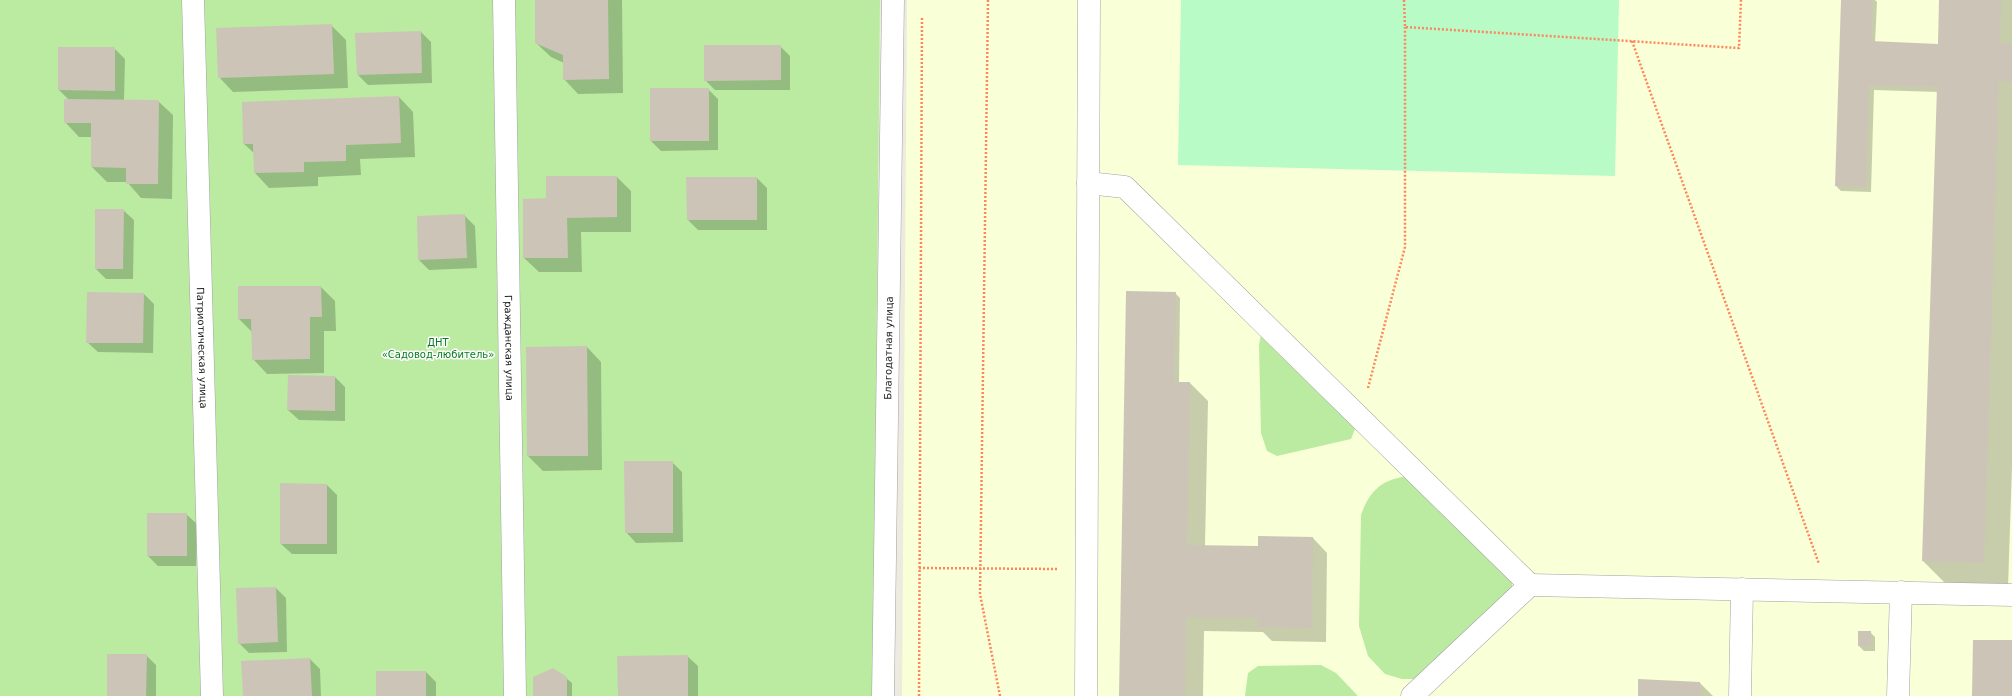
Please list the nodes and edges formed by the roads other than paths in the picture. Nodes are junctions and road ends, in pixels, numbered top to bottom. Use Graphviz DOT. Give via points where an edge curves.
graph roads {
  1 [pos="193,0"];
  2 [pos="504,0"];
  3 [pos="894,0"];
  4 [pos="1089,0"];
  5 [pos="1088,184"];
  6 [pos="1530,585"];
  7 [pos="1742,589"];
  8 [pos="1901,592"];
  9 [pos="2012,595"];
  10 [pos="212,696"];
  11 [pos="515,696"];
  12 [pos="883,696"];
  13 [pos="1086,696"];
  14 [pos="1412,696"];
  15 [pos="1740,696"];
  16 [pos="1898,696"];
  1 -- 10 [label="street, Патриотическая улица"];
  2 -- 11 [label="street, Гражданская улица"];
  3 -- 12 [label="street, Благодатная улица"];
  4 -- 5 [label="street"];
  5 -- 6 [label="street" via="1126,187"];
  5 -- 13 [label="street"];
  6 -- 7 [label="street"];
  6 -- 14 [label="street"];
  7 -- 8 [label="street"];
  7 -- 15 [label="street"];
  8 -- 9 [label="street"];
  8 -- 16 [label="street"];
}
